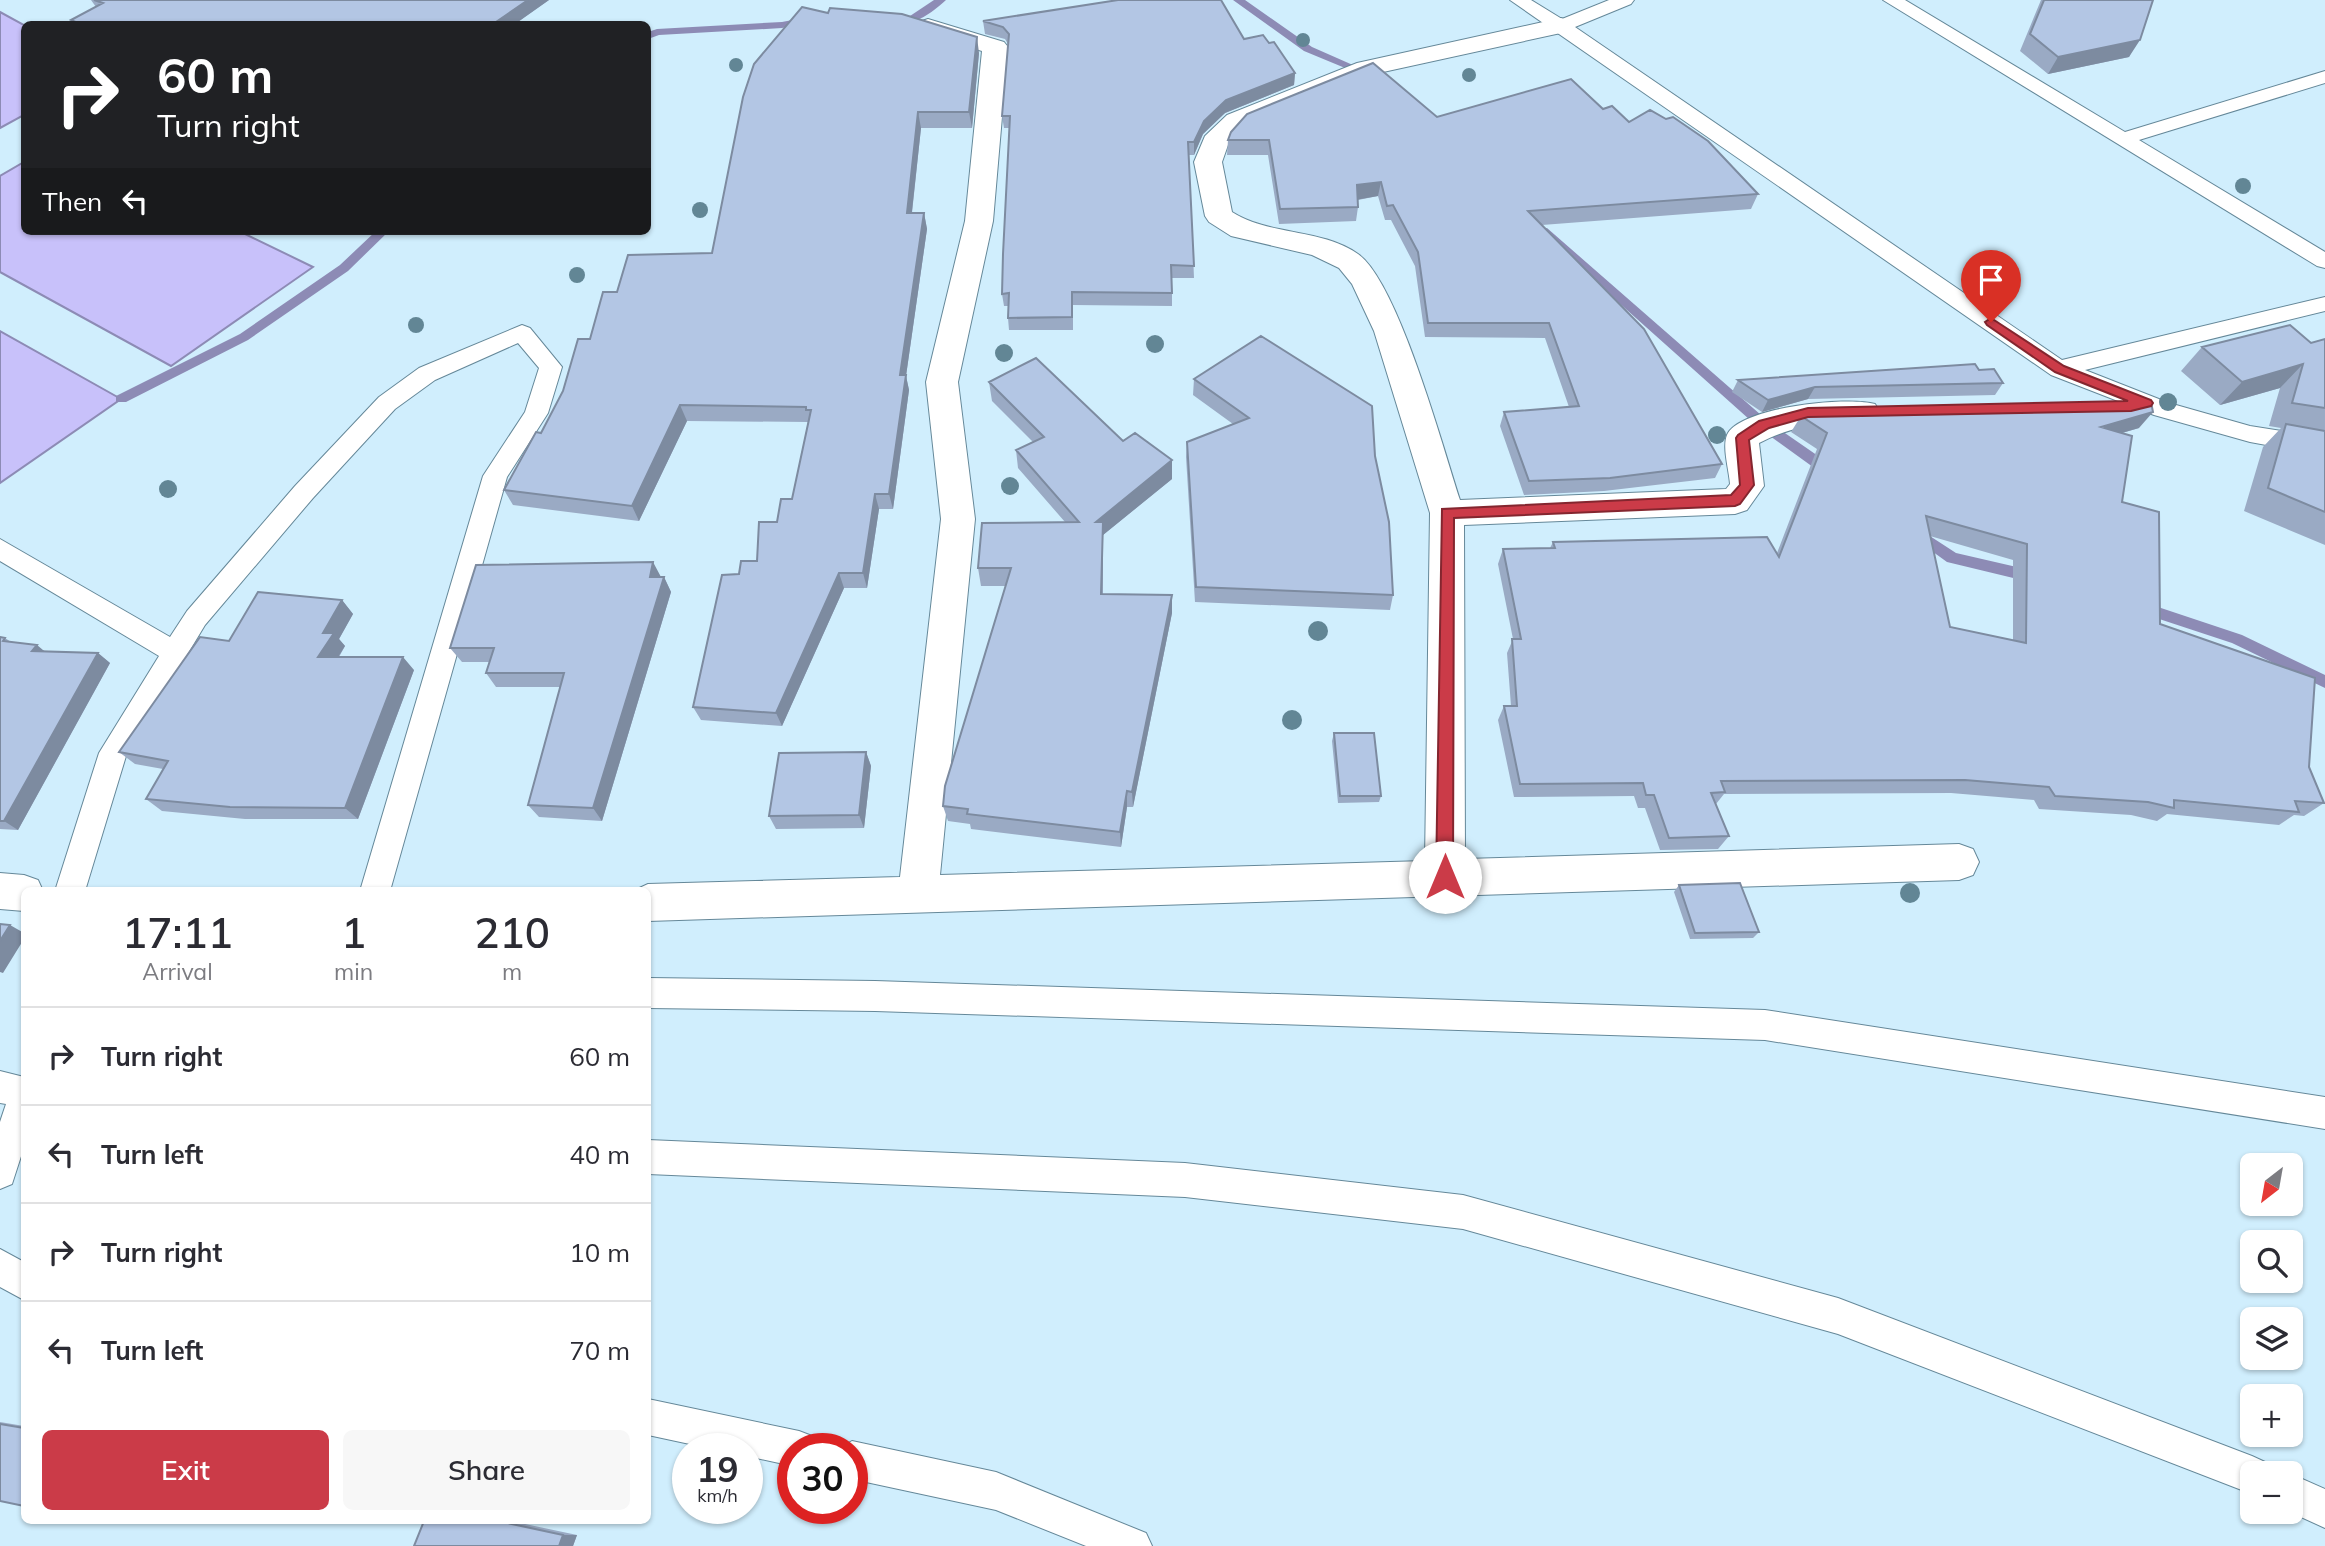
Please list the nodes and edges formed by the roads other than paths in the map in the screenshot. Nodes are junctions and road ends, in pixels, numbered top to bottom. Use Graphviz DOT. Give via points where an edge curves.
graph roads {
  1 [pos="1518,0"];
  2 [pos="1625,0"];
  3 [pos="1892,0"];
  4 [pos="909,21"];
  5 [pos="1561,26"];
  6 [pos="2325,77"];
  7 [pos="2123,139"];
  8 [pos="2325,261"];
  9 [pos="2325,304"];
  10 [pos="2059,369"];
  11 [pos="2146,403"];
  12 [pos="2078,407"];
  13 [pos="1891,411"];
  14 [pos="2325,447"];
  15 [pos="1447,513"];
  16 [pos="0,549"];
  17 [pos="174,652"];
  18 [pos="1959,862"];
  19 [pos="1445,877"];
  20 [pos="71,887"];
  21 [pos="376,887"];
  22 [pos="0,891"];
  23 [pos="21,893"];
  24 [pos="918,894"];
  25 [pos="651,903"];
  26 [pos="651,993"];
  27 [pos="0,1087"];
  28 [pos="21,1094"];
  29 [pos="21,1105"];
  30 [pos="2325,1113"];
  31 [pos="651,1157"];
  32 [pos="0,1172"];
  33 [pos="0,1266"];
  34 [pos="21,1281"];
  35 [pos="651,1418"];
  36 [pos="777,1444"];
  37 [pos="868,1463"];
  38 [pos="2240,1470"];
  39 [pos="2303,1499"];
  40 [pos="2325,1509"];
  41 [pos="1133,1546"];
  1 -- 5 [label="lane"];
  2 -- 5 [label="lane"];
  3 -- 7 [label="lane"];
  4 -- 24 [label="street" via="995,47 979,221 942,382 958,520"];
  5 -- 10 [label="lane"];
  5 -- 15 [label="street" via="1366,68 1236,121 1215,142 1208,162 1219,216 1241,230 1320,247 1349,261 1365,280 1389,331"];
  6 -- 7 [label="lane"];
  7 -- 8 [label="lane"];
  9 -- 10 [label="lane"];
  10 -- 11 [label="lane"];
  11 -- 12 [label="street"];
  11 -- 14 [label="lane" via="2250,434"];
  13 -- 15 [label="street" via="1808,412 1764,425 1742,438 1747,485 1735,500"];
  15 -- 19 [label="street"];
  16 -- 17 [label="lane"];
  17 -- 20 [label="lane" via="113,753"];
  17 -- 21 [label="lane" via="196,618 277,523 387,403 427,374 523,332 551,367 536,413 495,476"];
  18 -- 19 [label="street"];
  19 -- 24 [label="street"];
  22 -- 23 [label="street"];
  24 -- 25 [label="street"];
  26 -- 30 [label="lane" via="889,996 1765,1025"];
  27 -- 28 [label="lane"];
  29 -- 32 [label="lane"];
  31 -- 38 [label="lane" via="1185,1180 1463,1212 1838,1316"];
  33 -- 34 [label="lane"];
  35 -- 36 [label="lane"];
  37 -- 41 [label="lane" via="996,1491"];
  39 -- 40 [label="lane"];
}
